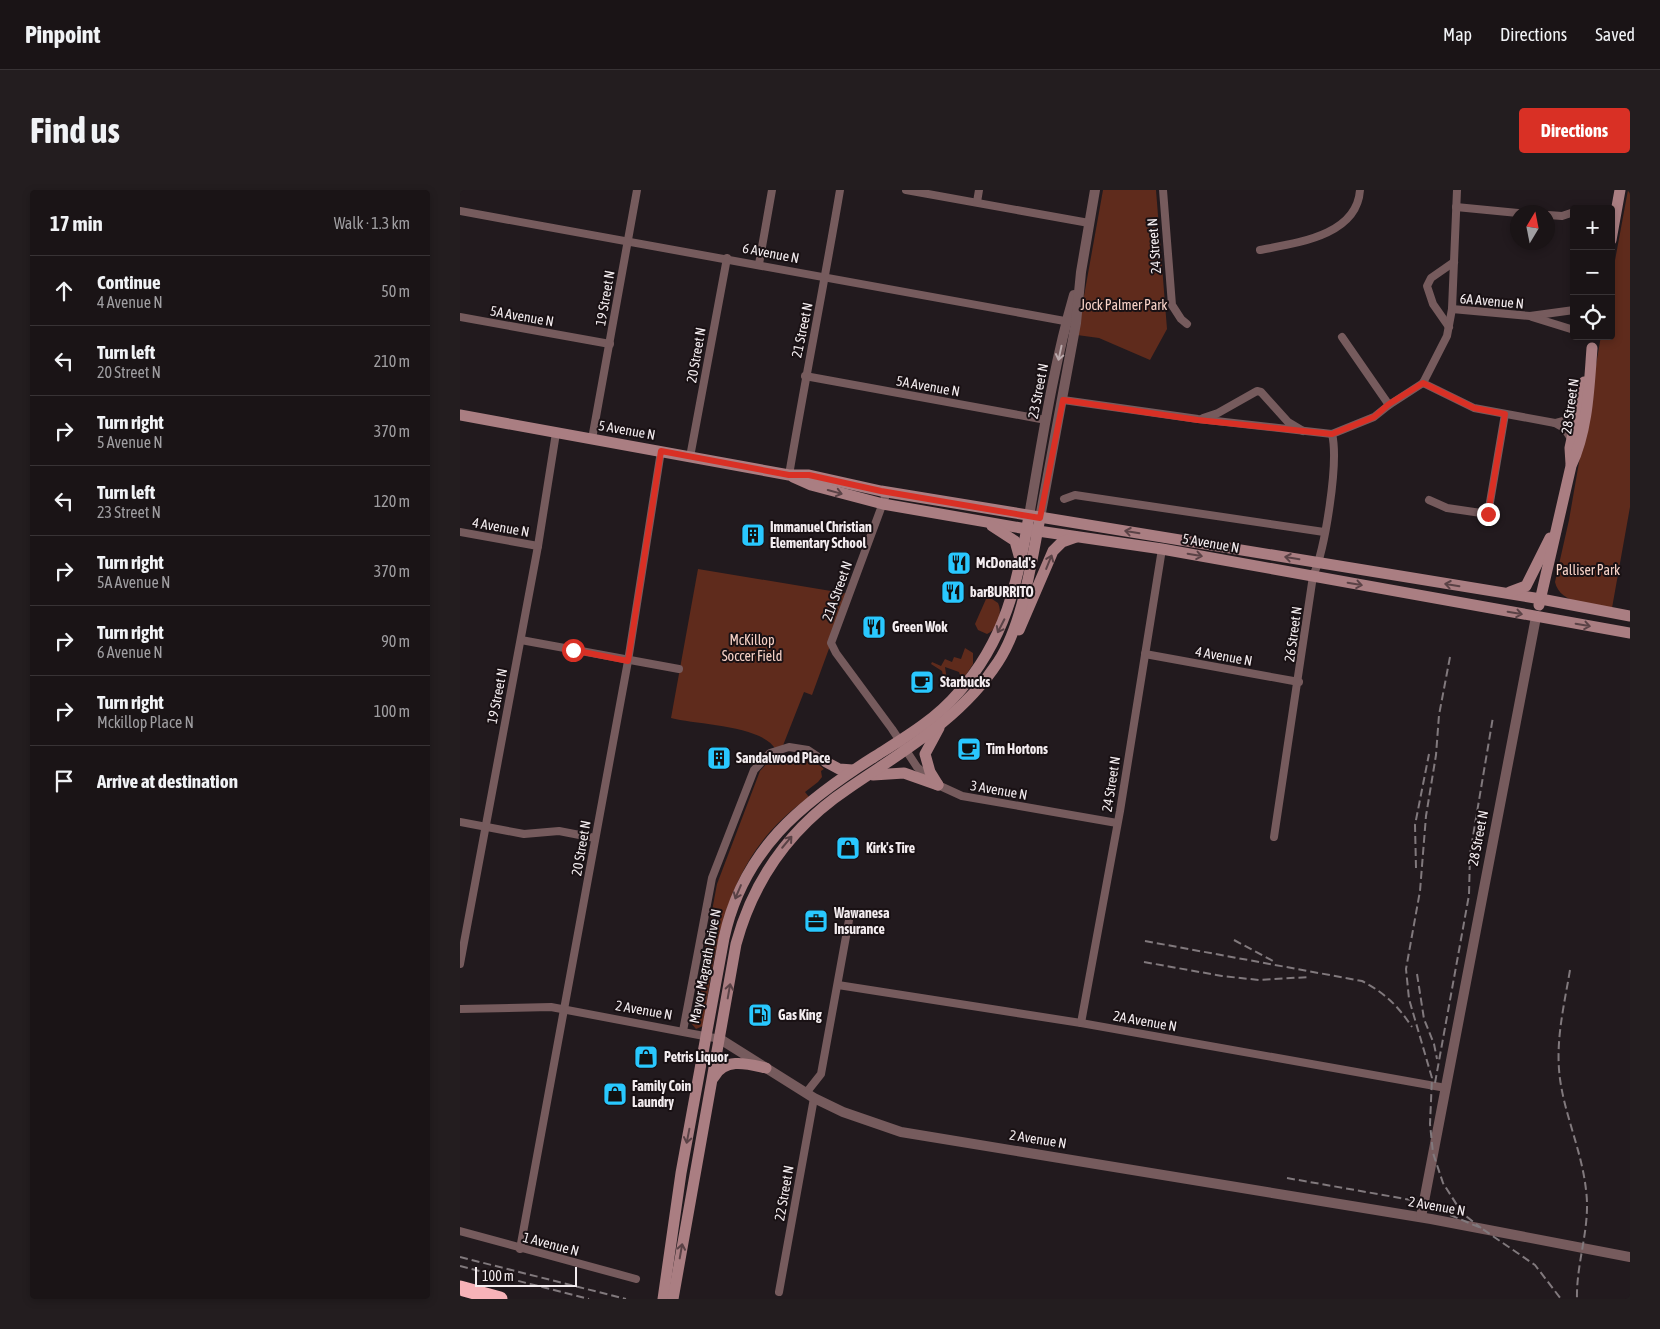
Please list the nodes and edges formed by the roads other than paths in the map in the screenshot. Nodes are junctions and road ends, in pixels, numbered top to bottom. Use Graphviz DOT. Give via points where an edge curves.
graph roads {
  1 [pos="637,190"];
  2 [pos="772,190"];
  3 [pos="840,190"];
  4 [pos="906,190"];
  5 [pos="979,190"];
  6 [pos="1095,190"];
  7 [pos="1163,190"];
  8 [pos="1360,190"];
  9 [pos="1457,190"];
  10 [pos="1620,190"];
  11 [pos="977,202"];
  12 [pos="1456,207"];
  13 [pos="460,211"];
  14 [pos="1510,212"];
  15 [pos="1570,213"];
  16 [pos="1555,216"];
  17 [pos="1615,218"];
  18 [pos="1089,222"];
  19 [pos="628,242"];
  20 [pos="1260,250"];
  21 [pos="727,258"];
  22 [pos="1454,262"];
  23 [pos="759,264"];
  24 [pos="826,277"];
  25 [pos="1452,310"];
  26 [pos="1570,311"];
  27 [pos="1530,316"];
  28 [pos="460,317"];
  29 [pos="1071,322"];
  30 [pos="1187,324"];
  31 [pos="1449,327"];
  32 [pos="1570,329"];
  33 [pos="1342,337"];
  34 [pos="1593,342"];
  35 [pos="610,344"];
  36 [pos="805,376"];
  37 [pos="1423,383"];
  38 [pos="1063,400"];
  39 [pos="1389,404"];
  40 [pos="1577,412"];
  41 [pos="1505,414"];
  42 [pos="460,415"];
  43 [pos="1046,420"];
  44 [pos="1198,420"];
  45 [pos="1555,423"];
  46 [pos="556,432"];
  47 [pos="1307,433"];
  48 [pos="1332,434"];
  49 [pos="592,439"];
  50 [pos="1572,440"];
  51 [pos="661,451"];
  52 [pos="690,457"];
  53 [pos="1571,466"];
  54 [pos="789,475"];
  55 [pos="887,492"];
  56 [pos="1064,499"];
  57 [pos="1429,500"];
  58 [pos="883,504"];
  59 [pos="1561,514"];
  60 [pos="1035,517"];
  61 [pos="978,521"];
  62 [pos="1032,530"];
  63 [pos="460,532"];
  64 [pos="1324,532"];
  65 [pos="1078,537"];
  66 [pos="538,546"];
  67 [pos="1162,549"];
  68 [pos="1021,563"];
  69 [pos="1319,563"];
  70 [pos="1313,576"];
  71 [pos="1500,593"];
  72 [pos="1541,599"];
  73 [pos="1630,616"];
  74 [pos="1536,617"];
  75 [pos="1630,633"];
  76 [pos="520,640"];
  77 [pos="831,643"];
  78 [pos="1004,652"];
  79 [pos="1145,654"];
  80 [pos="628,661"];
  81 [pos="679,670"];
  82 [pos="1299,682"];
  83 [pos="941,724"];
  84 [pos="899,741"];
  85 [pos="905,751"];
  86 [pos="826,762"];
  87 [pos="853,770"];
  88 [pos="866,776"];
  89 [pos="938,785"];
  90 [pos="829,788"];
  91 [pos="460,822"];
  92 [pos="1117,823"];
  93 [pos="486,827"];
  94 [pos="595,838"];
  95 [pos="1274,838"];
  96 [pos="849,920"];
  97 [pos="463,931"];
  98 [pos="460,964"];
  99 [pos="838,985"];
  100 [pos="460,1009"];
  101 [pos="564,1009"];
  102 [pos="1081,1022"];
  103 [pos="683,1031"];
  104 [pos="707,1036"];
  105 [pos="720,1039"];
  106 [pos="766,1068"];
  107 [pos="711,1083"];
  108 [pos="1446,1088"];
  109 [pos="810,1095"];
  110 [pos="1421,1217"];
  111 [pos="460,1231"];
  112 [pos="520,1248"];
  113 [pos="1630,1257"];
  114 [pos="636,1280"];
  115 [pos="460,1288"];
  116 [pos="779,1292"];
  117 [pos="461,1298"];
  118 [pos="469,1299"];
  119 [pos="500,1299"];
  120 [pos="663,1299"];
  121 [pos="672,1299"];
  1 -- 19 [label="street, 19 Street N"];
  2 -- 23 [label="street"];
  3 -- 24 [label="street, 21 Street N"];
  4 -- 11 [label="street"];
  5 -- 11 [label="street"];
  6 -- 18 [label="street, 23 Street N"];
  7 -- 30 [label="street, 24 Street N" via="1172,305"];
  8 -- 20 [label="street" via="1359,200 1350,217 1316,239"];
  9 -- 12 [label="street"];
  10 -- 17 [label="main road"];
  11 -- 18 [label="street"];
  12 -- 14 [label="street"];
  12 -- 22 [label="street"];
  13 -- 19 [label="street, 6 Avenue N"];
  15 -- 16 [label="street"];
  18 -- 29 [label="street, 23 Street N"];
  19 -- 21 [label="street, 6 Avenue N"];
  19 -- 35 [label="street, 19 Street N"];
  21 -- 23 [label="street, 6 Avenue N"];
  21 -- 52 [label="street, 20 Street N"];
  22 -- 25 [label="street"];
  22 -- 31 [label="street" via="1431,278 1427,286 1433,304"];
  23 -- 24 [label="street, 6 Avenue N"];
  24 -- 29 [label="street, 6 Avenue N"];
  24 -- 36 [label="street, 21 Street N"];
  25 -- 27 [label="street, 6A Avenue N"];
  25 -- 31 [label="street"];
  26 -- 27 [label="street, 6A Avenue N"];
  27 -- 32 [label="street, 6A Avenue N"];
  28 -- 35 [label="street, 5A Avenue N"];
  29 -- 38 [label="street, 23 Street N"];
  29 -- 43 [label="street, 23 Street N, one-way"];
  31 -- 37 [label="street"];
  33 -- 39 [label="street"];
  34 -- 40 [label="main road, 28 Street N"];
  34 -- 53 [label="main road, 28 Street N" via="1578,452"];
  35 -- 49 [label="street, 19 Street N"];
  36 -- 43 [label="street, 5A Avenue N"];
  36 -- 54 [label="street, 21 Street N"];
  37 -- 39 [label="street"];
  37 -- 41 [label="street" via="1474,408"];
  38 -- 44 [label="street"];
  38 -- 60 [label="street, 23 Street N"];
  39 -- 48 [label="street" via="1374,417"];
  40 -- 45 [label="street" via="1570,419"];
  40 -- 50 [label="main road, 28 Street N"];
  41 -- 45 [label="street"];
  41 -- 57 [label="street" via="1488,514 1447,508"];
  42 -- 46 [label="main road, 5 Avenue N"];
  43 -- 60 [label="street, 23 Street N"];
  44 -- 47 [label="street"];
  44 -- 47 [label="street" via="1257,391 1288,422"];
  45 -- 50 [label="street" via="1564,428"];
  46 -- 49 [label="main road, 5 Avenue N"];
  46 -- 66 [label="street, 19 Street N"];
  47 -- 48 [label="street"];
  48 -- 64 [label="street, 26 Street N" via="1335,450"];
  49 -- 51 [label="main road, 5 Avenue N"];
  50 -- 53 [label="main road, 28 Street N"];
  51 -- 52 [label="main road, 5 Avenue N"];
  51 -- 80 [label="street, 20 Street N"];
  52 -- 54 [label="main road, 5 Avenue N"];
  53 -- 59 [label="main road, 28 Street N"];
  54 -- 55 [label="main road, 5 Avenue N" via="809,475"];
  54 -- 58 [label="main road, 5 Avenue N, one-way" via="819,487"];
  55 -- 58 [label="street, 21A Street N"];
  55 -- 60 [label="main road, 5 Avenue N"];
  56 -- 64 [label="street, 5 Avenue N" via="1075,495"];
  58 -- 61 [label="main road, 5 Avenue N"];
  58 -- 77 [label="street, 21A Street N"];
  59 -- 71 [label="main road" via="1526,586"];
  59 -- 72 [label="main road, 28 Street N"];
  60 -- 62 [label="main road, Mayor Magrath Drive N"];
  69 -- 60 [label="main road, 5 Avenue N, one-way"];
  61 -- 62 [label="main road, 5 Avenue N"];
  61 -- 68 [label="main road" via="1009,535 1015,541"];
  62 -- 65 [label="main road, 5 Avenue N"];
  62 -- 68 [label="main road, Mayor Magrath Drive N"];
  62 -- 78 [label="main road, Mayor Magrath Drive N" via="1019,612"];
  63 -- 66 [label="street, 4 Avenue N"];
  64 -- 69 [label="street, 26 Street N"];
  65 -- 67 [label="main road, 5 Avenue N"];
  78 -- 65 [label="main road, one-way" via="1024,621 1053,552 1062,542"];
  66 -- 76 [label="street, 19 Street N"];
  67 -- 70 [label="main road, 5 Avenue N, one-way"];
  67 -- 79 [label="street, 24 Street N"];
  68 -- 84 [label="main road, Mayor Magrath Drive N, one-way" via="1006,615 978,668 945,707"];
  69 -- 70 [label="street, 26 Street N"];
  71 -- 69 [label="main road, 5 Avenue N, one-way"];
  70 -- 74 [label="main road, 5 Avenue N, one-way"];
  70 -- 82 [label="street, 26 Street N"];
  71 -- 72 [label="main road, 5 Avenue N"];
  72 -- 73 [label="main road, 5 Avenue N"];
  72 -- 74 [label="main road, 28 Street N"];
  74 -- 75 [label="main road, 5 Avenue N, one-way"];
  74 -- 108 [label="street, 28 Street N"];
  76 -- 80 [label="street"];
  76 -- 93 [label="street, 19 Street N"];
  77 -- 84 [label="street, 3 Avenue N"];
  78 -- 83 [label="main road, Mayor Magrath Drive N" via="971,698"];
  79 -- 82 [label="street, 4 Avenue N"];
  79 -- 92 [label="street, 24 Street N"];
  80 -- 81 [label="street"];
  80 -- 94 [label="street, 20 Street N"];
  82 -- 95 [label="street, 26 Street N"];
  83 -- 85 [label="main road, Mayor Magrath Drive N"];
  83 -- 89 [label="main road" via="926,754 930,772"];
  84 -- 85 [label="street, 3 Avenue N"];
  84 -- 87 [label="main road, Mayor Magrath Drive N"];
  85 -- 88 [label="main road, Mayor Magrath Drive N"];
  85 -- 89 [label="street, 3 Avenue N"];
  86 -- 87 [label="main road" via="839,769"];
  86 -- 90 [label="main road" via="830,772"];
  86 -- 103 [label="street, Mayor Magrath Drive N" via="808,750 789,748 770,753 754,770 712,878"];
  87 -- 90 [label="main road, Mayor Magrath Drive N"];
  88 -- 89 [label="main road" via="904,773"];
  105 -- 88 [label="main road, Mayor Magrath Drive N, one-way" via="736,944 759,883 778,853 802,826"];
  89 -- 92 [label="street, 3 Avenue N" via="962,796"];
  90 -- 104 [label="main road, Mayor Magrath Drive N, one-way" via="780,828 743,882 727,923"];
  91 -- 93 [label="street"];
  92 -- 102 [label="street, 24 Street N"];
  93 -- 94 [label="street" via="524,834 558,831"];
  93 -- 97 [label="street, 19 Street N"];
  94 -- 101 [label="street, 20 Street N"];
  96 -- 99 [label="street, 22 Street N"];
  97 -- 98 [label="street, 19 Street N"];
  99 -- 102 [label="street, 2A Avenue N"];
  99 -- 109 [label="street, 22 Street N" via="821,1074"];
  100 -- 101 [label="street, 2 Avenue N" via="529,1006"];
  101 -- 103 [label="street, 2 Avenue N"];
  101 -- 112 [label="street, 20 Street N"];
  102 -- 108 [label="street, 2A Avenue N"];
  103 -- 104 [label="street, 2 Avenue N"];
  104 -- 105 [label="street, 2 Avenue N"];
  104 -- 120 [label="main road, Mayor Magrath Drive N, one-way" via="681,1173"];
  105 -- 106 [label="street, 2 Avenue N"];
  105 -- 107 [label="main road, Mayor Magrath Drive N"];
  106 -- 107 [label="main road" via="733,1063 720,1068"];
  106 -- 109 [label="street, 2 Avenue N"];
  121 -- 107 [label="main road, Mayor Magrath Drive N, one-way"];
  108 -- 110 [label="street, 28 Street N"];
  109 -- 110 [label="street, 2 Avenue N" via="843,1112 900,1132"];
  109 -- 116 [label="street, 22 Street N"];
  110 -- 113 [label="street, 2 Avenue N"];
  111 -- 112 [label="street, 1 Avenue N"];
  112 -- 114 [label="street, 1 Avenue N"];
  115 -- 119 [label="highway"];
  117 -- 118 [label="highway"];
}
